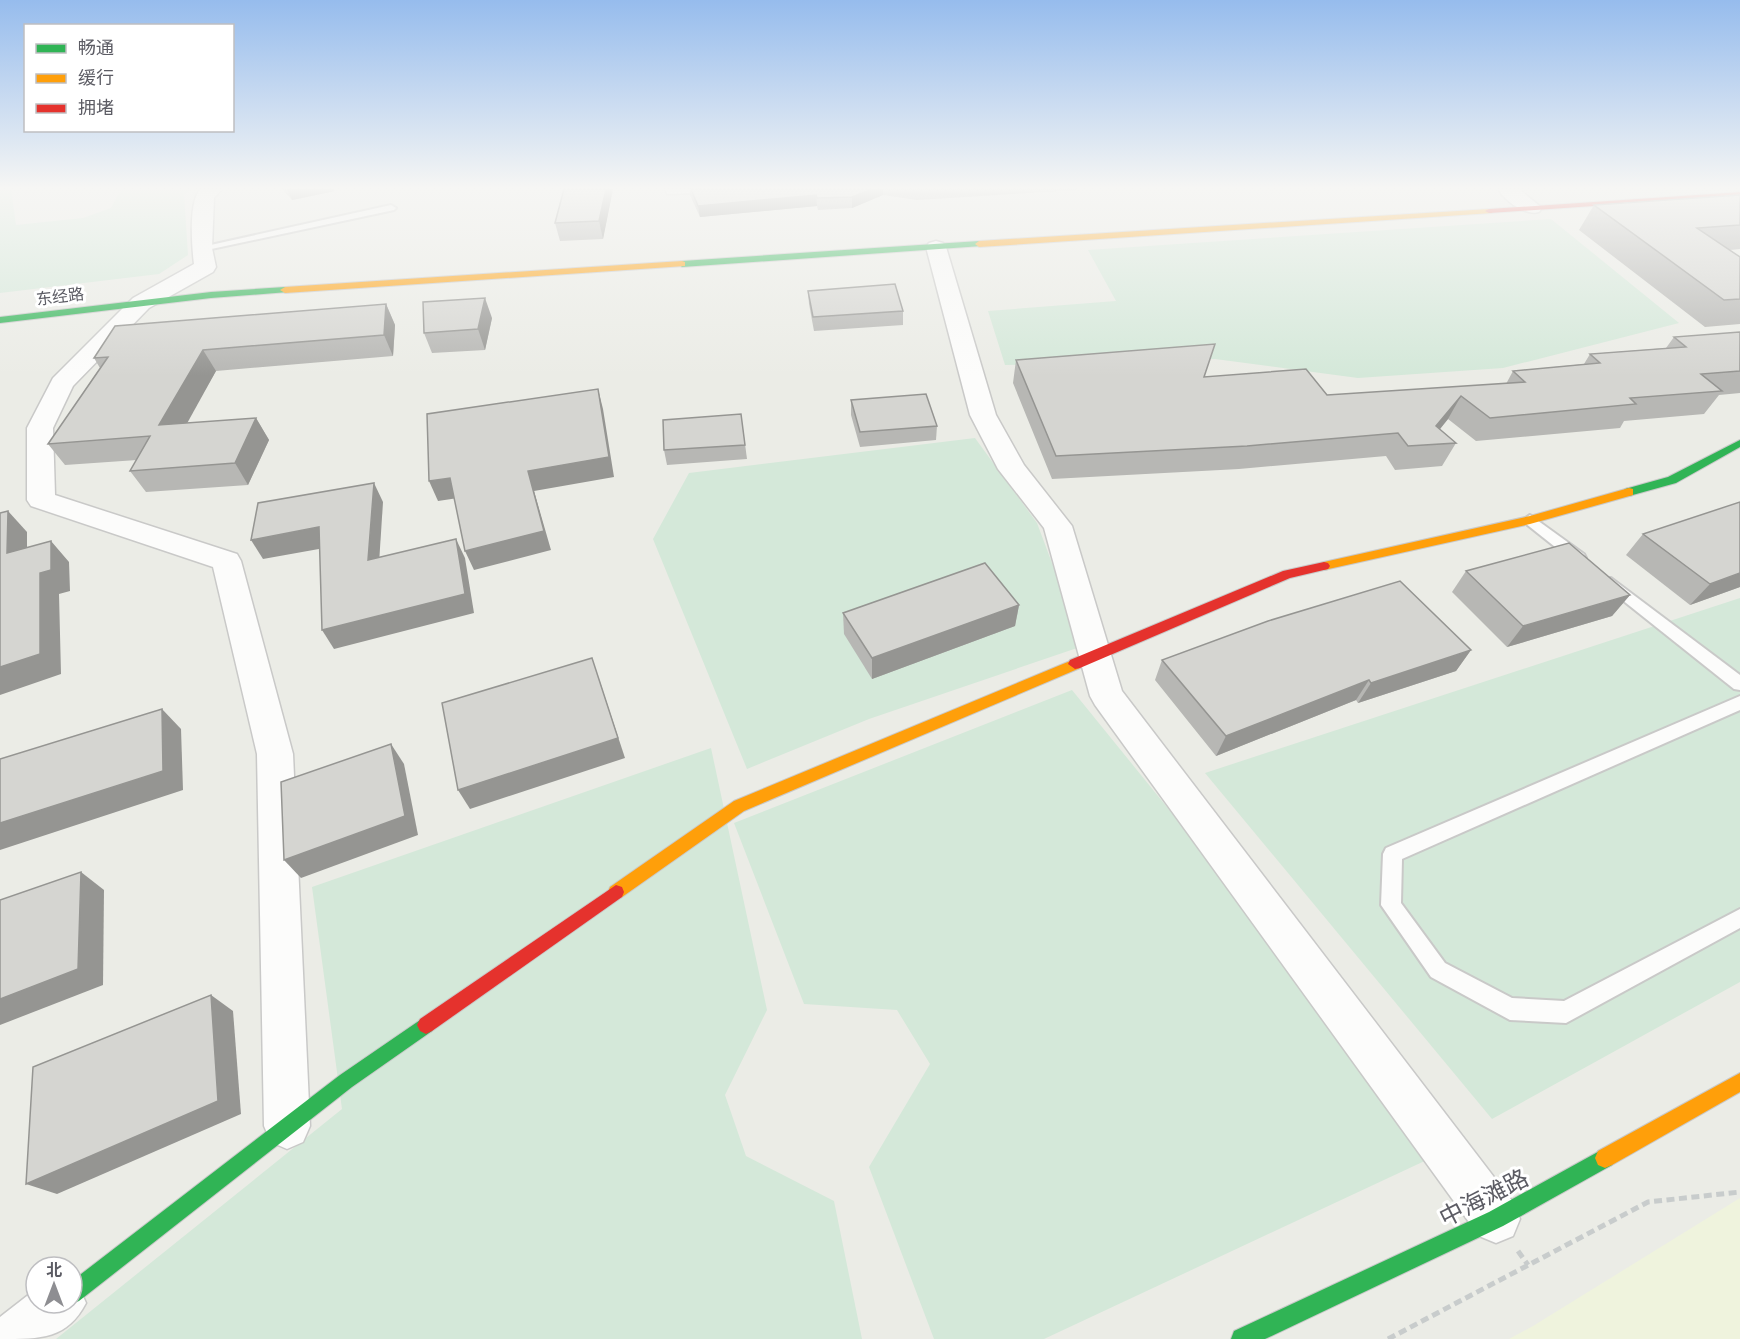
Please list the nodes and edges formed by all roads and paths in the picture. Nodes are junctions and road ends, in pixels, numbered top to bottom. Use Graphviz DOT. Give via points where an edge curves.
graph roads {
  1 [pos="203,251"];
  2 [pos="868,251"];
  3 [pos="937,251"];
  4 [pos="141,303"];
  5 [pos="0,320"];
  6 [pos="1740,443"];
  7 [pos="1530,520"];
  8 [pos="1095,656"];
  9 [pos="1740,684"];
  10 [pos="1740,703"];
  11 [pos="1740,918"];
  12 [pos="1740,1082"];
  13 [pos="287,1126"];
  14 [pos="1740,1192"];
  15 [pos="1496,1219"];
  16 [pos="84,1285"];
  17 [pos="45,1315"];
  18 [pos="14,1339"];
  19 [pos="1242,1339"];
  20 [pos="1388,1339"];
  1 -- 4 [label="street" via="205,267"];
  2 -- 4 [label="main road, 东经路" via="211,295"];
  3 -- 8 [label="street" via="983,415 1012,470 1058,526"];
  4 -- 5 [label="main road, 东经路"];
  4 -- 13 [label="street" via="62,383 40,428 41,500 226,561 275,754"];
  6 -- 7 [label="main road" via="1672,480"];
  7 -- 8 [label="main road" via="1287,574"];
  7 -- 9 [label="lane"];
  8 -- 13 [label="main road" via="739,806"];
  8 -- 15 [label="street" via="1107,696"];
  10 -- 11 [label="lane" via="1394,854 1391,905 1438,970 1510,1010 1566,1012"];
  12 -- 15 [label="main road, 中海滩路"];
  13 -- 16 [label="main road"];
  14 -- 20 [label="path" via="1648,1202"];
  15 -- 19 [label="main road, 中海滩路"];
  17 -- 18 [label="street"];
}
